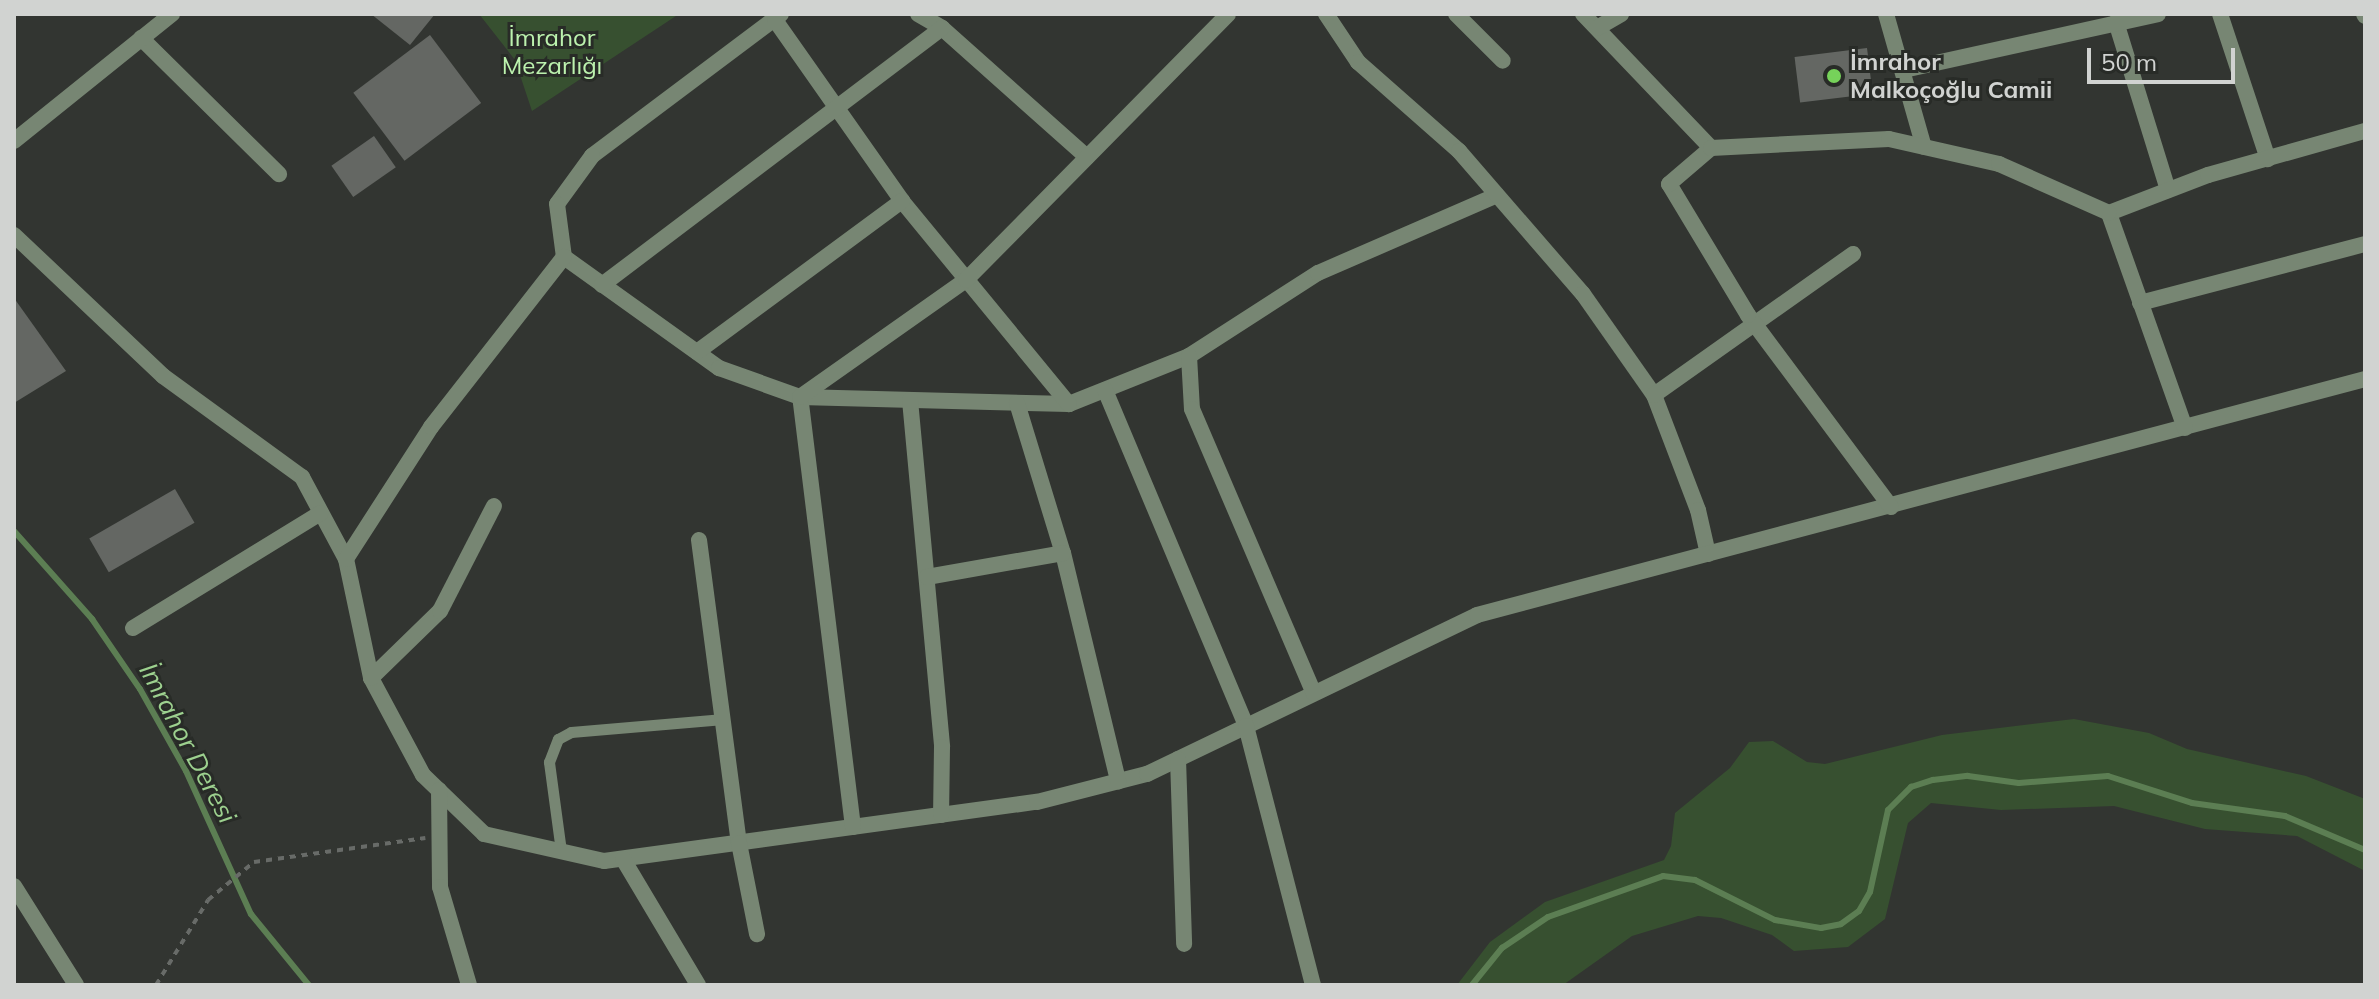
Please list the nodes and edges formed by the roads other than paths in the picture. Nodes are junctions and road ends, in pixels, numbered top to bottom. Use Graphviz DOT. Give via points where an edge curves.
graph roads {
  1 [pos="172,14"];
  2 [pos="918,14"];
  3 [pos="1228,14"];
  4 [pos="1326,14"];
  5 [pos="1456,14"];
  6 [pos="1583,14"];
  7 [pos="1621,14"];
  8 [pos="1886,14"];
  9 [pos="2158,14"];
  10 [pos="2220,14"];
  11 [pos="778,17"];
  12 [pos="2116,22"];
  13 [pos="942,28"];
  14 [pos="1597,28"];
  15 [pos="141,38"];
  16 [pos="1503,61"];
  17 [pos="1904,70"];
  18 [pos="835,113"];
  19 [pos="2365,131"];
  20 [pos="14,141"];
  21 [pos="1924,147"];
  22 [pos="1711,148"];
  23 [pos="1087,157"];
  24 [pos="2268,159"];
  25 [pos="279,174"];
  26 [pos="2168,190"];
  27 [pos="1497,195"];
  28 [pos="902,201"];
  29 [pos="2109,213"];
  30 [pos="14,235"];
  31 [pos="2365,244"];
  32 [pos="1853,254"];
  33 [pos="564,257"];
  34 [pos="966,280"];
  35 [pos="602,285"];
  36 [pos="2140,303"];
  37 [pos="1755,325"];
  38 [pos="697,352"];
  39 [pos="1189,356"];
  40 [pos="2365,379"];
  41 [pos="1105,390"];
  42 [pos="1654,395"];
  43 [pos="800,397"];
  44 [pos="910,400"];
  45 [pos="1017,403"];
  46 [pos="1069,404"];
  47 [pos="2185,428"];
  48 [pos="494,506"];
  49 [pos="1891,507"];
  50 [pos="321,513"];
  51 [pos="699,540"];
  52 [pos="1063,553"];
  53 [pos="1708,554"];
  54 [pos="346,559"];
  55 [pos="927,577"];
  56 [pos="133,628"];
  57 [pos="371,678"];
  58 [pos="1314,693"];
  59 [pos="723,719"];
  60 [pos="1246,726"];
  61 [pos="1178,759"];
  62 [pos="1118,781"];
  63 [pos="439,790"];
  64 [pos="941,815"];
  65 [pos="853,827"];
  66 [pos="739,843"];
  67 [pos="561,851"];
  68 [pos="623,859"];
  69 [pos="14,886"];
  70 [pos="757,934"];
  71 [pos="1184,944"];
  72 [pos="76,985"];
  73 [pos="469,985"];
  74 [pos="698,985"];
  75 [pos="1313,985"];
  1 -- 15 [label="street"];
  2 -- 13 [label="street"];
  3 -- 23 [label="street"];
  4 -- 27 [label="street" via="1358,62 1459,151"];
  5 -- 16 [label="street"];
  6 -- 14 [label="street"];
  7 -- 14 [label="street"];
  8 -- 17 [label="street"];
  9 -- 12 [label="street"];
  10 -- 24 [label="street"];
  11 -- 18 [label="street"];
  11 -- 33 [label="street" via="592,156 557,204"];
  12 -- 17 [label="street"];
  12 -- 26 [label="street"];
  13 -- 18 [label="street"];
  13 -- 23 [label="street"];
  14 -- 22 [label="street"];
  15 -- 20 [label="street"];
  15 -- 25 [label="street"];
  17 -- 21 [label="street"];
  18 -- 28 [label="street"];
  18 -- 35 [label="street"];
  19 -- 24 [label="street"];
  21 -- 22 [label="street" via="1889,139"];
  21 -- 29 [label="street" via="1999,164"];
  22 -- 37 [label="street" via="1669,184"];
  23 -- 34 [label="street"];
  24 -- 26 [label="street"];
  26 -- 29 [label="street"];
  27 -- 39 [label="street" via="1318,273"];
  27 -- 42 [label="street" via="1583,294"];
  28 -- 34 [label="street"];
  28 -- 38 [label="street"];
  29 -- 36 [label="street"];
  30 -- 50 [label="street" via="163,376 302,477"];
  31 -- 36 [label="street"];
  32 -- 37 [label="street"];
  33 -- 35 [label="street"];
  33 -- 54 [label="street" via="431,427"];
  34 -- 43 [label="street"];
  34 -- 46 [label="street"];
  35 -- 38 [label="street"];
  36 -- 47 [label="street"];
  37 -- 42 [label="street"];
  37 -- 49 [label="street"];
  38 -- 43 [label="street" via="719,368"];
  39 -- 41 [label="street"];
  39 -- 58 [label="street" via="1192,409"];
  40 -- 47 [label="street"];
  41 -- 46 [label="street"];
  41 -- 60 [label="street"];
  42 -- 53 [label="street" via="1698,510"];
  43 -- 44 [label="street"];
  43 -- 65 [label="street"];
  44 -- 45 [label="street"];
  44 -- 55 [label="street"];
  45 -- 46 [label="street"];
  45 -- 52 [label="street"];
  47 -- 49 [label="street"];
  48 -- 57 [label="street" via="440,611"];
  49 -- 53 [label="street"];
  50 -- 54 [label="street"];
  50 -- 56 [label="street"];
  51 -- 59 [label="street"];
  52 -- 55 [label="street"];
  52 -- 62 [label="street"];
  53 -- 58 [label="street" via="1477,615"];
  54 -- 57 [label="street"];
  55 -- 64 [label="street" via="942,747"];
  57 -- 63 [label="street" via="423,775"];
  58 -- 60 [label="street"];
  59 -- 66 [label="street"];
  59 -- 67 [label="lane" via="571,732 558,739 549,762"];
  60 -- 61 [label="street"];
  60 -- 75 [label="street"];
  61 -- 62 [label="street"];
  61 -- 71 [label="street"];
  62 -- 64 [label="street" via="1037,802"];
  63 -- 67 [label="street" via="484,834"];
  63 -- 73 [label="street" via="440,887"];
  64 -- 65 [label="street"];
  65 -- 66 [label="street"];
  66 -- 68 [label="street"];
  66 -- 70 [label="street"];
  67 -- 68 [label="street" via="604,861"];
  68 -- 74 [label="street"];
  69 -- 72 [label="street"];
}
